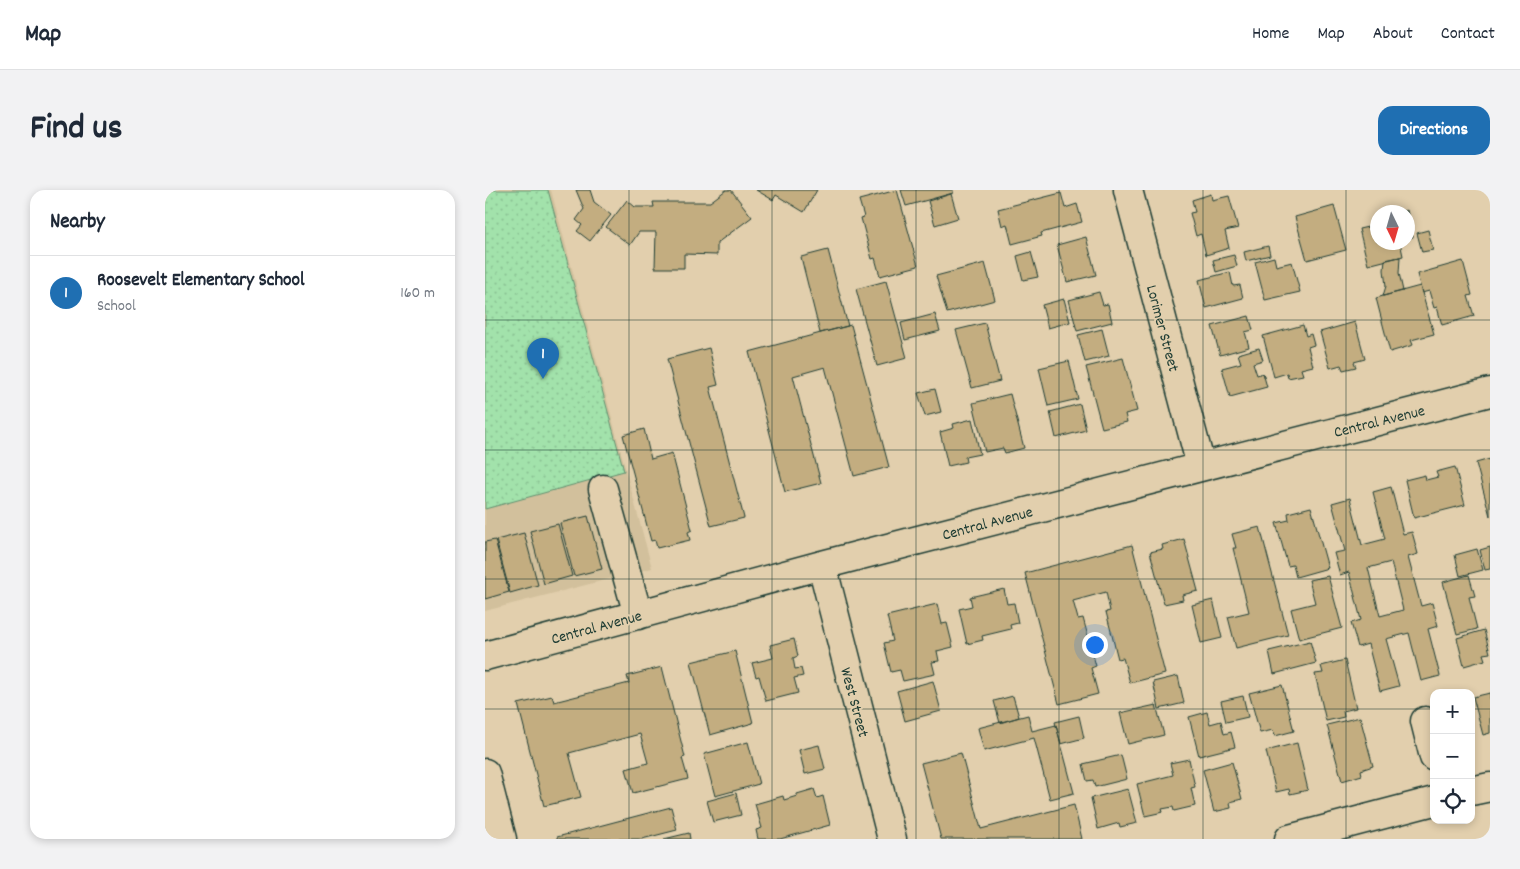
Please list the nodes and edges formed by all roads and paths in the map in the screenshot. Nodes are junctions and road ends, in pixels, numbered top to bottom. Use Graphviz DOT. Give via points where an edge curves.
graph roads {
  1 [pos="1128,190"];
  2 [pos="1490,392"];
  3 [pos="1201,466"];
  4 [pos="603,489"];
  5 [pos="822,564"];
  6 [pos="638,614"];
  7 [pos="485,656"];
  8 [pos="1425,721"];
  9 [pos="1430,740"];
  10 [pos="485,773"];
  11 [pos="1490,787"];
  12 [pos="1475,790"];
  13 [pos="1430,802"];
  14 [pos="502,839"];
  15 [pos="892,839"];
  16 [pos="1289,839"];
  1 -- 3 [label="street, Lorimer Street"];
  2 -- 3 [label="street, Central Avenue"];
  3 -- 5 [label="street, Central Avenue"];
  4 -- 6 [label="street"];
  5 -- 6 [label="street, Central Avenue"];
  5 -- 15 [label="street, West Street"];
  6 -- 7 [label="street, Central Avenue"];
  8 -- 9 [label="street"];
  10 -- 14 [label="street"];
  11 -- 12 [label="street"];
  13 -- 16 [label="street"];
}
